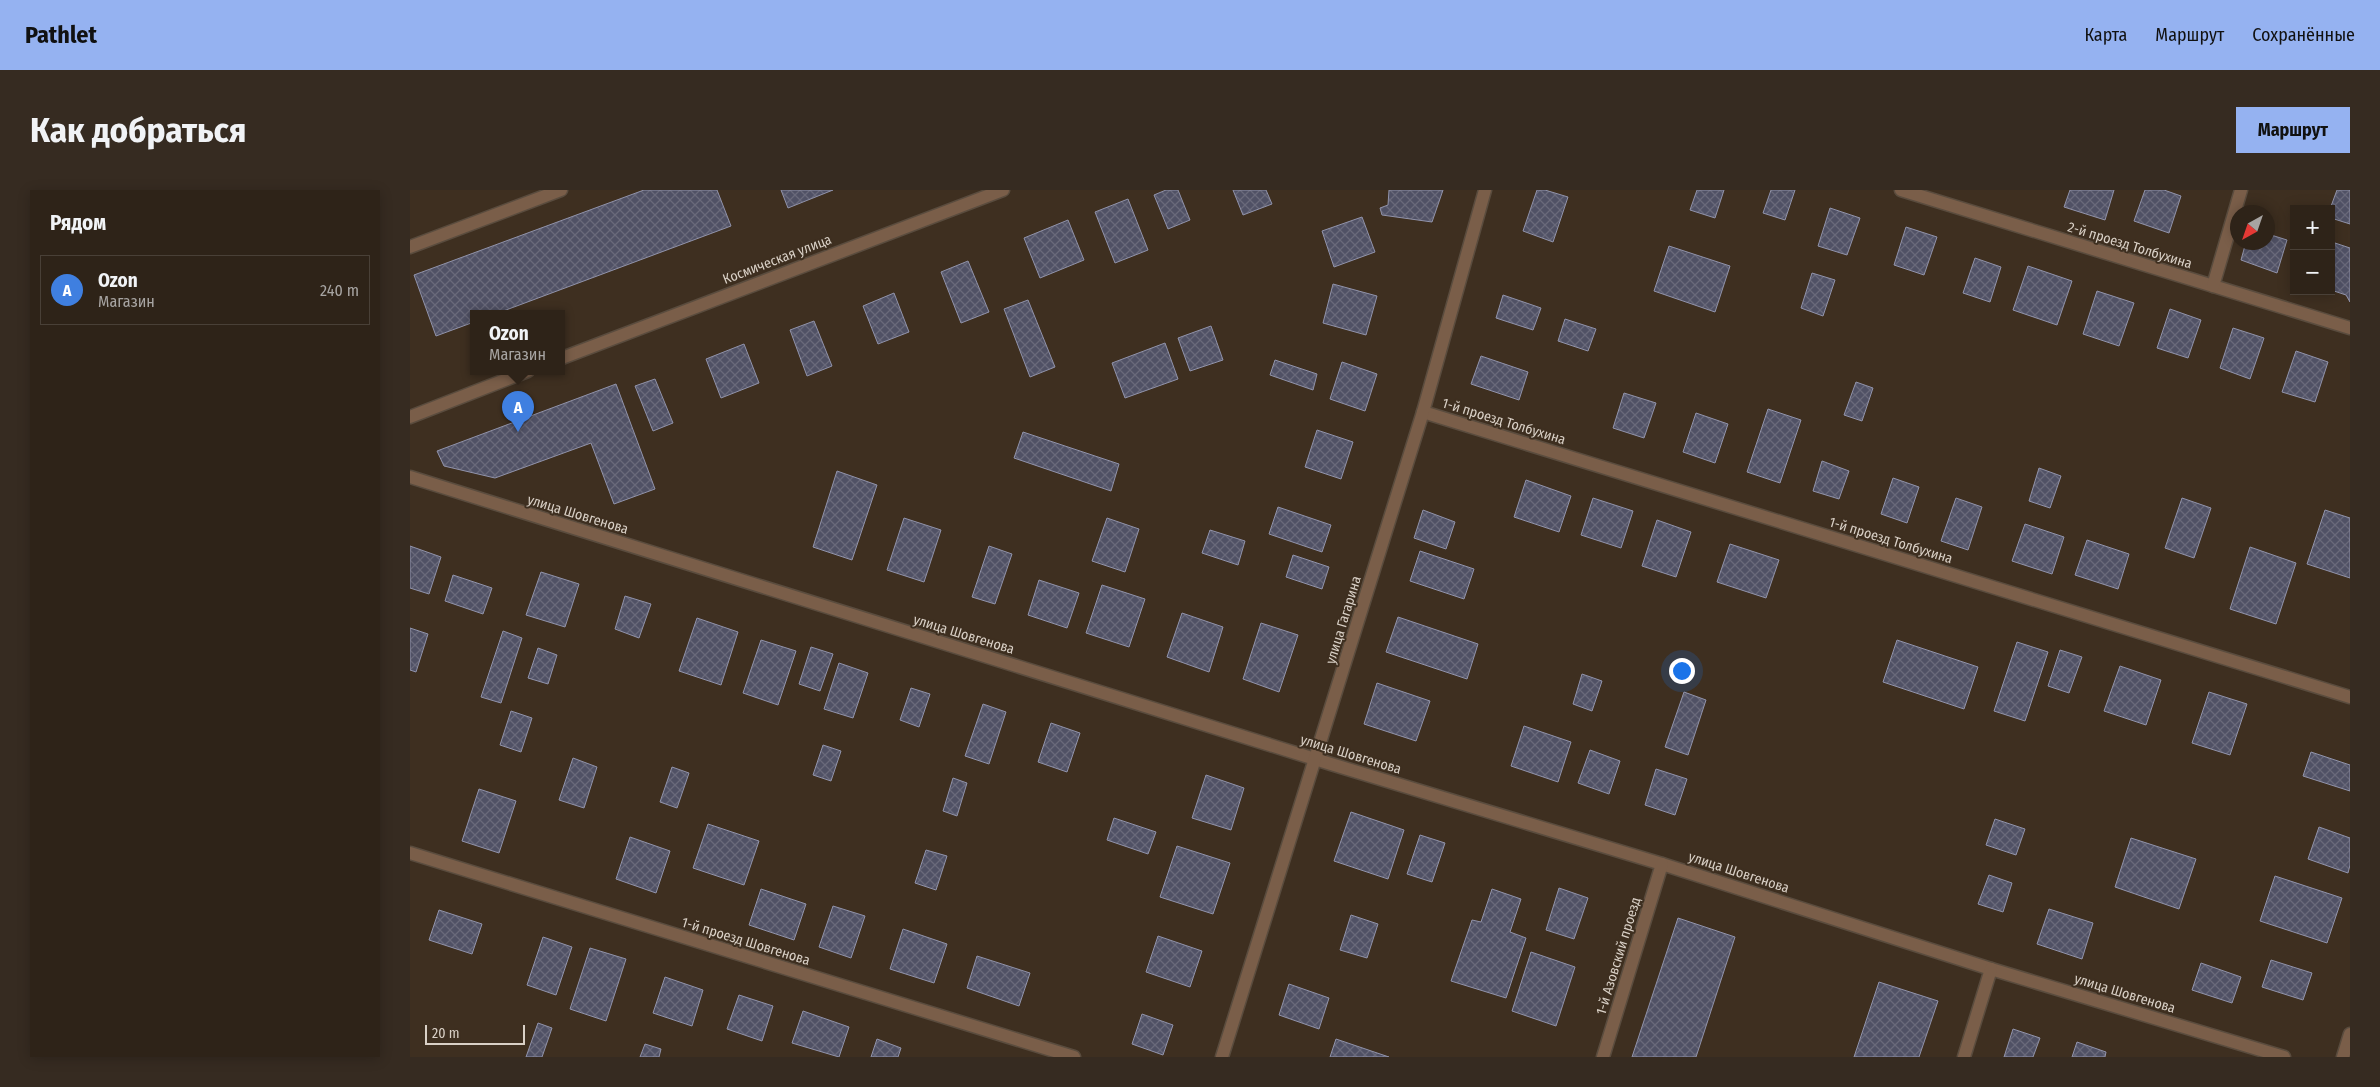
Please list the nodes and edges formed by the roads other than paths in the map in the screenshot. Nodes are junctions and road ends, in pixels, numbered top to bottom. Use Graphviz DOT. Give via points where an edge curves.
graph roads {
  1 [pos="561,190"];
  2 [pos="1003,190"];
  3 [pos="1485,190"];
  4 [pos="1901,190"];
  5 [pos="2241,190"];
  6 [pos="410,247"];
  7 [pos="2213,286"];
  8 [pos="2350,328"];
  9 [pos="565,357"];
  10 [pos="518,375"];
  11 [pos="1423,412"];
  12 [pos="410,417"];
  13 [pos="410,477"];
  14 [pos="2350,697"];
  15 [pos="1316,759"];
  16 [pos="410,853"];
  17 [pos="1662,864"];
  18 [pos="1991,969"];
  19 [pos="2350,1034"];
  20 [pos="1074,1057"];
  21 [pos="1222,1057"];
  22 [pos="1603,1057"];
  23 [pos="1964,1057"];
  24 [pos="2284,1057"];
  25 [pos="2343,1057"];
  1 -- 6 [label="street"];
  2 -- 9 [label="street, Космическая улица"];
  3 -- 11 [label="street, улица Гагарина"];
  4 -- 7 [label="street, 2-й проезд Толбухина"];
  5 -- 7 [label="street"];
  7 -- 8 [label="street, 2-й проезд Толбухина"];
  10 -- 12 [label="street"];
  11 -- 14 [label="street, 1-й проезд Толбухина"];
  11 -- 15 [label="street, улица Гагарина"];
  13 -- 15 [label="street, улица Шовгенова"];
  15 -- 17 [label="street, улица Шовгенова"];
  15 -- 21 [label="street, улица Гагарина"];
  16 -- 20 [label="street, 1-й проезд Шовгенова"];
  17 -- 18 [label="street, улица Шовгенова"];
  17 -- 22 [label="street, 1-й Азовский проезд"];
  18 -- 23 [label="street"];
  18 -- 24 [label="street, улица Шовгенова"];
  19 -- 25 [label="street"];
}
